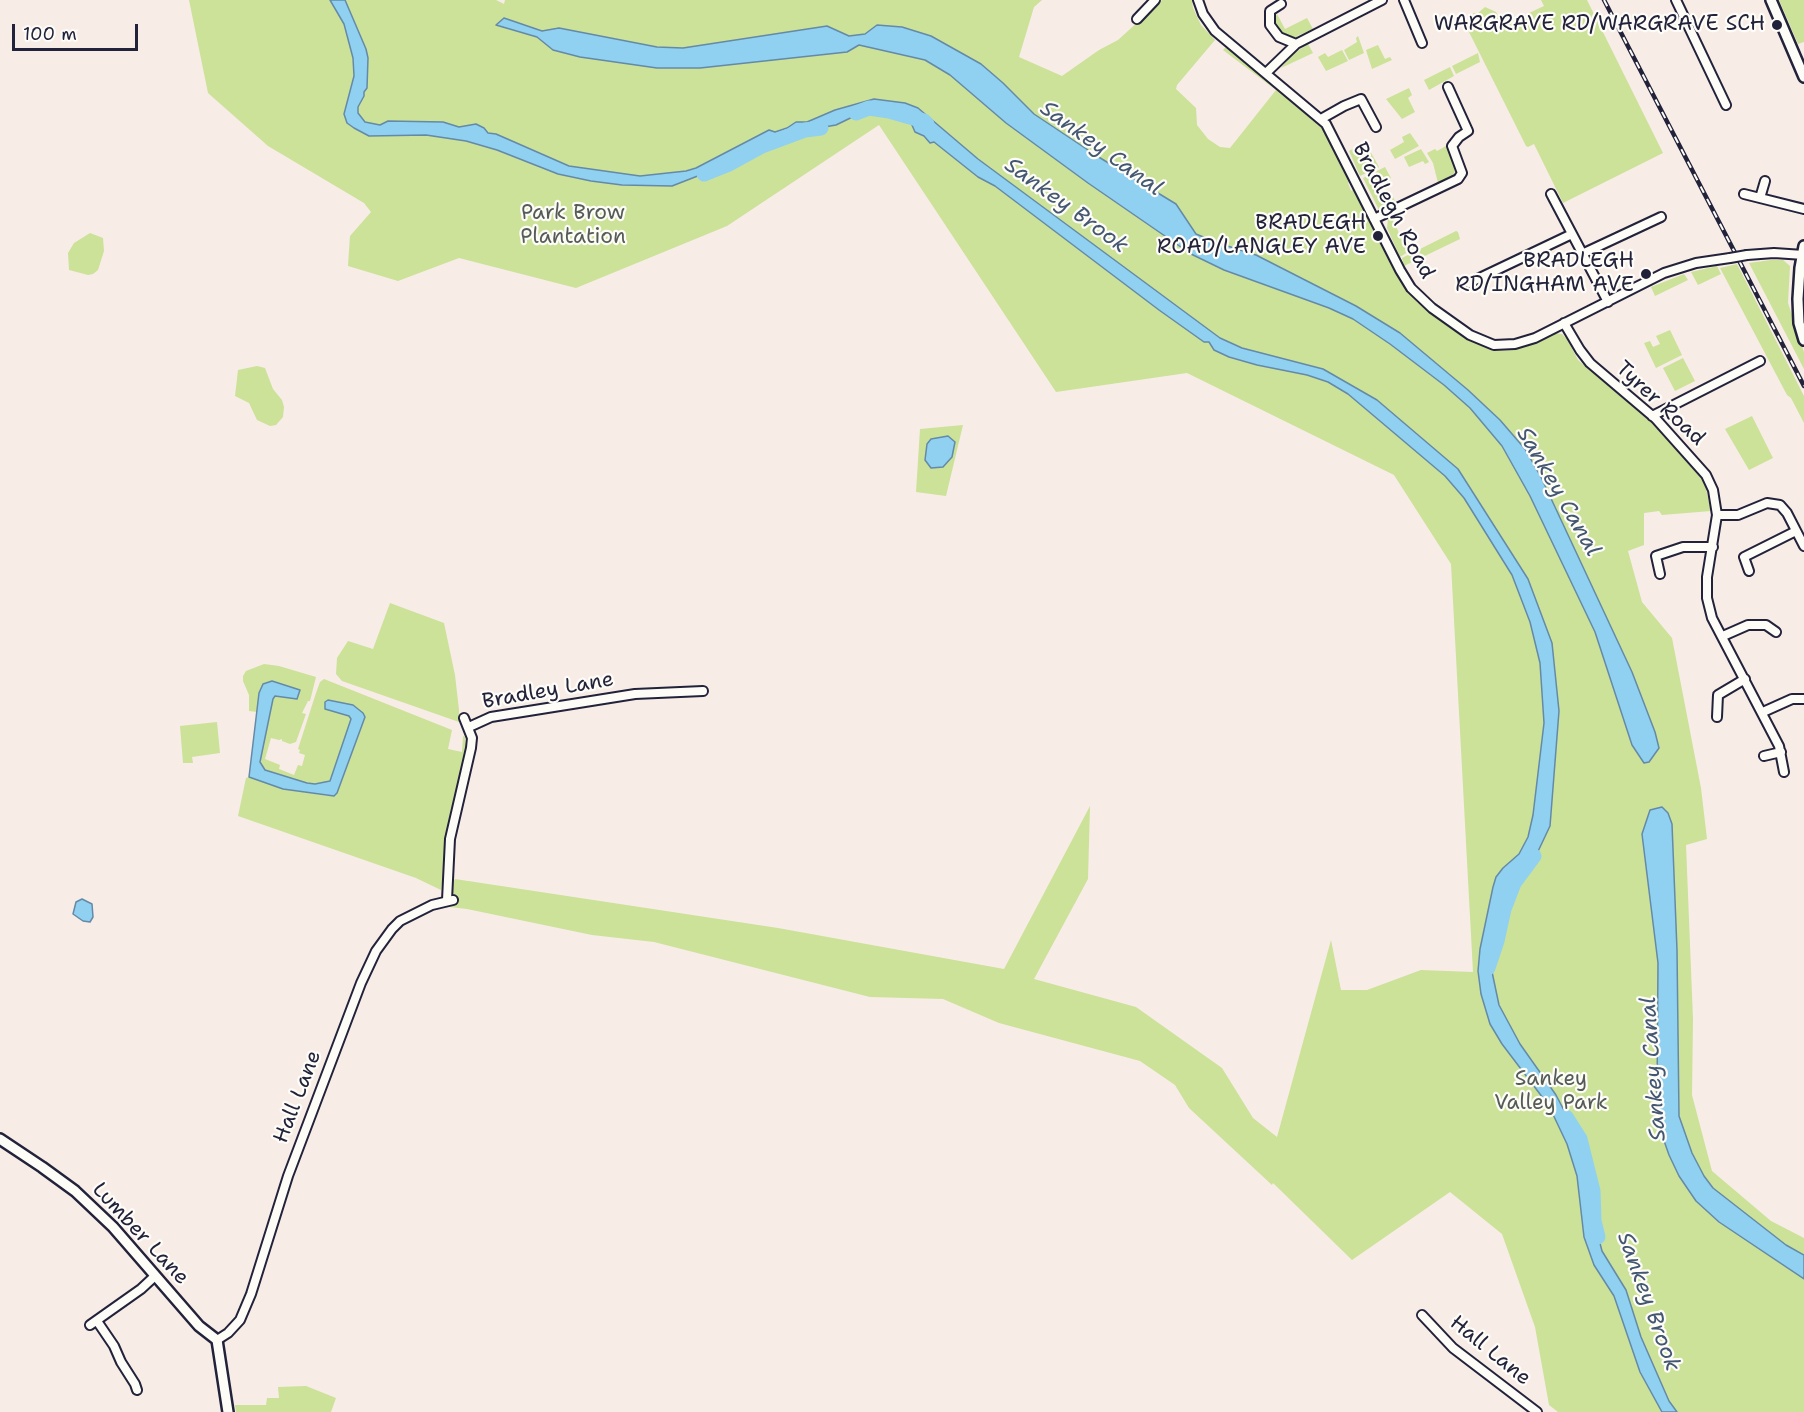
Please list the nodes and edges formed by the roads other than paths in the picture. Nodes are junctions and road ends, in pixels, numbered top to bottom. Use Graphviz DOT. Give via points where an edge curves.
graph roads {
  1 [pos="1155,0"];
  2 [pos="1198,0"];
  3 [pos="1382,0"];
  4 [pos="1404,0"];
  5 [pos="1676,0"];
  6 [pos="1771,0"];
  7 [pos="1281,4"];
  8 [pos="1137,19"];
  9 [pos="1422,43"];
  10 [pos="1296,44"];
  11 [pos="1266,73"];
  12 [pos="1804,77"];
  13 [pos="1448,87"];
  14 [pos="1726,105"];
  15 [pos="1321,119"];
  16 [pos="1376,127"];
  17 [pos="1765,181"];
  18 [pos="1551,194"];
  19 [pos="1744,194"];
  20 [pos="1760,198"];
  21 [pos="1804,209"];
  22 [pos="1661,217"];
  23 [pos="1374,219"];
  24 [pos="1572,234"];
  25 [pos="1804,252"];
  26 [pos="1584,253"];
  27 [pos="1469,282"];
  28 [pos="1608,302"];
  29 [pos="1564,323"];
  30 [pos="1804,340"];
  31 [pos="1760,361"];
  32 [pos="1652,416"];
  33 [pos="1717,515"];
  34 [pos="1796,531"];
  35 [pos="1804,546"];
  36 [pos="1713,547"];
  37 [pos="1749,571"];
  38 [pos="1660,574"];
  39 [pos="1776,632"];
  40 [pos="1723,636"];
  41 [pos="1745,679"];
  42 [pos="703,691"];
  43 [pos="1804,699"];
  44 [pos="1763,712"];
  45 [pos="1717,717"];
  46 [pos="465,718"];
  47 [pos="469,727"];
  48 [pos="1781,752"];
  49 [pos="1764,756"];
  50 [pos="1784,772"];
  51 [pos="450,900"];
  52 [pos="0,1139"];
  53 [pos="155,1276"];
  54 [pos="1422,1315"];
  55 [pos="217,1340"];
  56 [pos="137,1390"];
  57 [pos="228,1412"];
  58 [pos="1537,1412"];
  1 -- 8 [label="street"];
  2 -- 11 [label="street, Bradlegh Road" via="1215,31"];
  3 -- 10 [label="street"];
  4 -- 9 [label="street"];
  5 -- 14 [label="street"];
  6 -- 12 [label="street"];
  7 -- 10 [label="street" via="1270,11 1270,25 1279,37"];
  10 -- 11 [label="street"];
  11 -- 15 [label="street, Bradlegh Road"];
  13 -- 23 [label="street" via="1468,131 1452,146 1462,173 1458,179"];
  15 -- 16 [label="street" via="1361,99"];
  15 -- 23 [label="street, Bradlegh Road"];
  17 -- 20 [label="street"];
  18 -- 24 [label="street"];
  19 -- 20 [label="street"];
  20 -- 21 [label="street"];
  22 -- 26 [label="street"];
  23 -- 29 [label="street, Bradlegh Road" via="1411,288 1470,335 1494,345 1515,344"];
  24 -- 26 [label="street"];
  24 -- 27 [label="street"];
  25 -- 28 [label="street, Bradlegh Road, bridge" via="1747,255 1677,268"];
  25 -- 30 [label="street" via="1798,299"];
  26 -- 28 [label="street"];
  28 -- 29 [label="street, Bradlegh Road"];
  29 -- 32 [label="street, Tyrer Road" via="1590,363"];
  31 -- 32 [label="street"];
  32 -- 33 [label="street, Tyrer Road" via="1706,475"];
  33 -- 34 [label="street" via="1738,515 1773,503 1787,513"];
  33 -- 36 [label="street, Tyrer Road"];
  34 -- 35 [label="street"];
  34 -- 37 [label="street" via="1744,557"];
  36 -- 38 [label="street" via="1683,547 1656,556"];
  36 -- 40 [label="street, Tyrer Road" via="1707,598 1712,618"];
  39 -- 40 [label="street" via="1766,624 1748,625"];
  40 -- 41 [label="street, Tyrer Road"];
  41 -- 44 [label="street, Tyrer Road"];
  41 -- 45 [label="street" via="1718,695"];
  42 -- 47 [label="street, Bradley Lane" via="635,694 491,717"];
  43 -- 44 [label="street" via="1792,699"];
  44 -- 48 [label="street, Tyrer Road"];
  46 -- 47 [label="street, Bradley Lane"];
  47 -- 51 [label="street, Bradley Lane" via="471,748 450,839"];
  48 -- 49 [label="street"];
  48 -- 50 [label="street, Tyrer Road"];
  51 -- 55 [label="street, Hall Lane" via="400,921 376,951 288,1176 244,1312 237,1325"];
  52 -- 53 [label="street, Lumber Lane" via="75,1191"];
  53 -- 55 [label="street, Lumber Lane" via="199,1326"];
  53 -- 56 [label="street" via="94,1323 114,1346"];
  54 -- 58 [label="street, Hall Lane" via="1452,1348"];
  55 -- 57 [label="street"];
}
